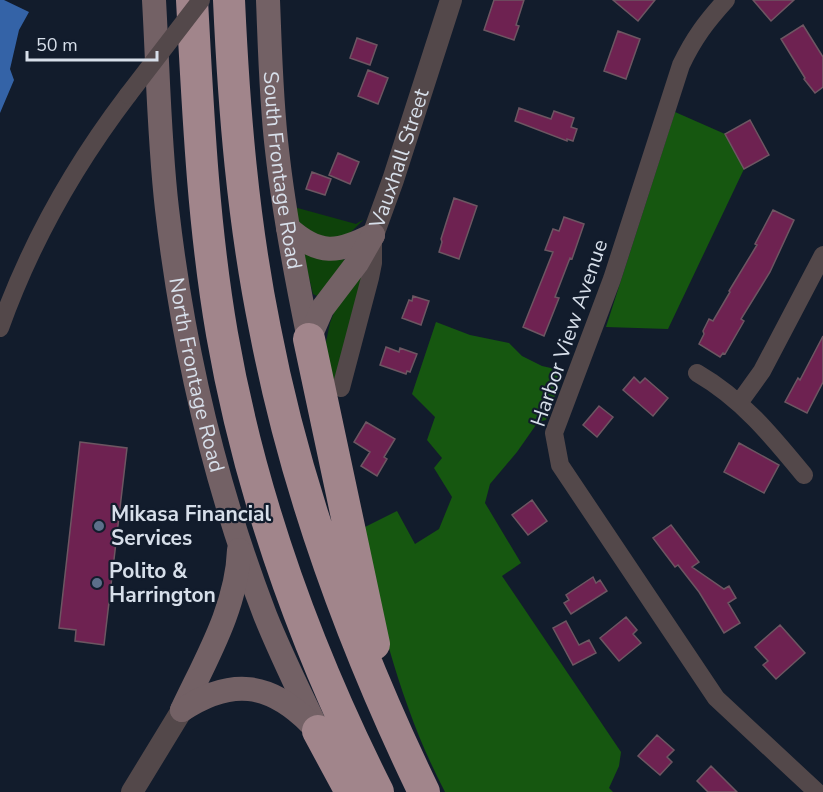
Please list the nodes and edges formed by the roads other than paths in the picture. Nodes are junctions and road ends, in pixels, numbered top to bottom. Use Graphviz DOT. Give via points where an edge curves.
graph roads {
  1 [pos="154,0"];
  2 [pos="192,0"];
  3 [pos="201,0"];
  4 [pos="229,0"];
  5 [pos="268,0"];
  6 [pos="451,0"];
  7 [pos="726,0"];
  8 [pos="288,228"];
  9 [pos="373,235"];
  10 [pos="823,255"];
  11 [pos="0,328"];
  12 [pos="309,339"];
  13 [pos="697,373"];
  14 [pos="341,388"];
  15 [pos="739,403"];
  16 [pos="804,475"];
  17 [pos="239,541"];
  18 [pos="182,710"];
  19 [pos="391,721"];
  20 [pos="318,731"];
  21 [pos="132,792"];
  22 [pos="351,792"];
  23 [pos="378,792"];
  24 [pos="424,792"];
  25 [pos="817,792"];
  1 -- 17 [label="main road, North Frontage Road" via="164,173 181,303 206,425"];
  2 -- 23 [label="highway" via="209,238 220,322 238,410 270,530 298,612 336,705"];
  3 -- 11 [label="street, bridge" via="128,95 58,201"];
  4 -- 19 [label="highway" via="243,194 272,364 321,543 355,639"];
  5 -- 8 [label="main road, South Frontage Road" via="273,114"];
  6 -- 9 [label="street, Vauxhall Street"];
  7 -- 25 [label="street, Harbor View Avenue" via="704,24 681,65 612,279 554,433 560,465 716,698"];
  8 -- 9 [label="main road" via="306,243 331,250"];
  8 -- 12 [label="main road, South Frontage Road"];
  9 -- 12 [label="main road" via="322,309"];
  9 -- 14 [label="street, Vauxhall Street" via="370,278"];
  10 -- 15 [label="street" via="762,371"];
  12 -- 19 [label="highway"];
  13 -- 15 [label="street"];
  15 -- 16 [label="street"];
  17 -- 18 [label="main road" via="233,593"];
  17 -- 20 [label="main road, North Frontage Road" via="266,618"];
  18 -- 20 [label="main road" via="219,691 259,690 295,709"];
  18 -- 21 [label="street"];
  19 -- 24 [label="highway"];
  20 -- 22 [label="highway"];
}
